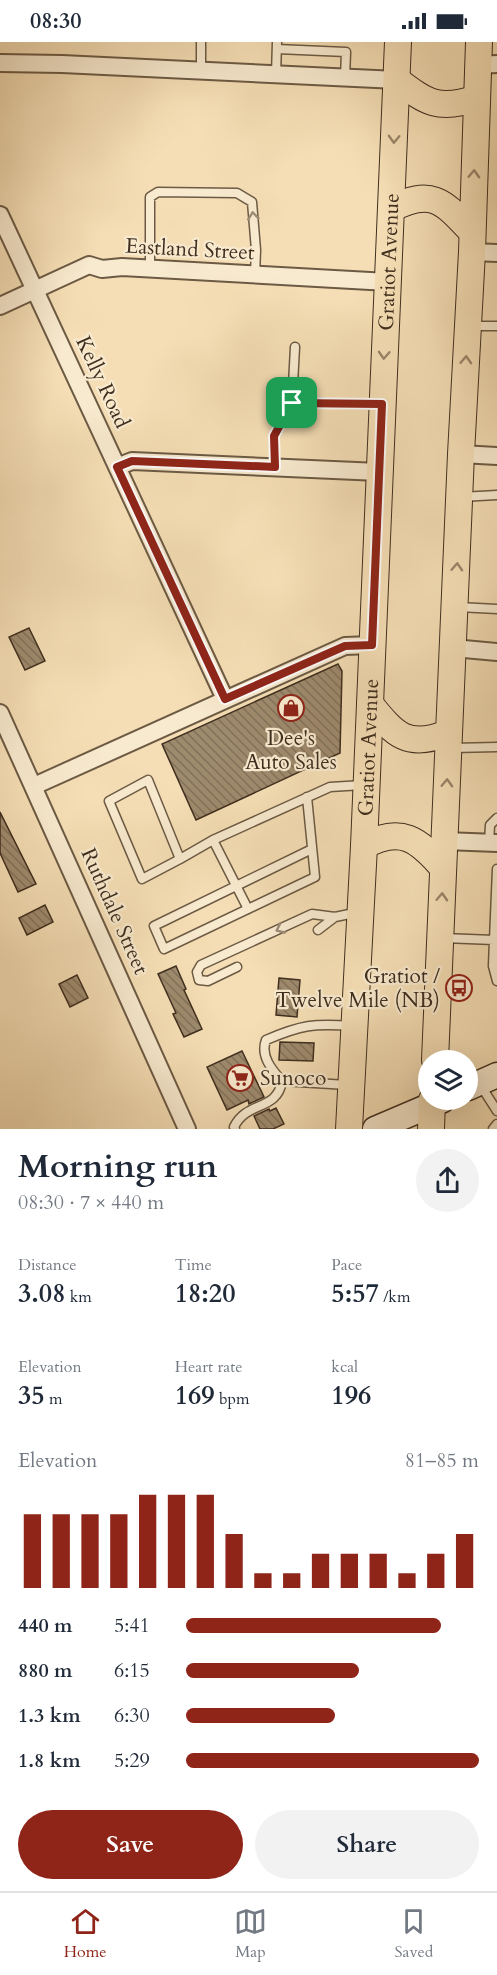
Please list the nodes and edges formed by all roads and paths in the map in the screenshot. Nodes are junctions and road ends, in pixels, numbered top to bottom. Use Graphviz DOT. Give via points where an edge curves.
graph roads {
  1 [pos="201,42"];
  2 [pos="398,42"];
  3 [pos="277,45"];
  4 [pos="485,57"];
  5 [pos="0,63"];
  6 [pos="201,71"];
  7 [pos="276,75"];
  8 [pos="345,78"];
  9 [pos="397,80"];
  10 [pos="477,98"];
  11 [pos="391,209"];
  12 [pos="0,215"];
  13 [pos="480,246"];
  14 [pos="150,269"];
  15 [pos="255,275"];
  16 [pos="388,282"];
  17 [pos="35,290"];
  18 [pos="0,306"];
  19 [pos="468,326"];
  20 [pos="497,326"];
  21 [pos="295,347"];
  22 [pos="292,403"];
  23 [pos="382,404"];
  24 [pos="461,454"];
  25 [pos="497,456"];
  26 [pos="117,467"];
  27 [pos="275,467"];
  28 [pos="379,471"];
  29 [pos="497,495"];
  30 [pos="460,497"];
  31 [pos="455,607"];
  32 [pos="497,609"];
  33 [pos="372,645"];
  34 [pos="453,648"];
  35 [pos="497,652"];
  36 [pos="225,699"];
  37 [pos="370,704"];
  38 [pos="0,713"];
  39 [pos="448,741"];
  40 [pos="497,747"];
  41 [pos="367,785"];
  42 [pos="34,786"];
  43 [pos="307,797"];
  44 [pos="497,818"];
  45 [pos="213,840"];
  46 [pos="445,841"];
  47 [pos="493,843"];
  48 [pos="364,846"];
  49 [pos="312,849"];
  50 [pos="180,859"];
  51 [pos="443,868"];
  52 [pos="496,868"];
  53 [pos="236,886"];
  54 [pos="248,909"];
  55 [pos="360,912"];
  56 [pos="335,917"];
  57 [pos="318,930"];
  58 [pos="440,938"];
  59 [pos="494,940"];
  60 [pos="237,967"];
  61 [pos="497,981"];
  62 [pos="354,1026"];
  63 [pos="435,1050"];
  64 [pos="282,1081"];
  65 [pos="481,1082"];
  66 [pos="351,1086"];
  67 [pos="428,1110"];
  68 [pos="497,1111"];
  69 [pos="497,1124"];
  70 [pos="187,1129"];
  71 [pos="235,1129"];
  72 [pos="349,1129"];
  73 [pos="375,1129"];
  74 [pos="493,1129"];
  1 -- 6 [label="lane"];
  2 -- 9 [label="main road, Gratiot Avenue"];
  3 -- 7 [label="lane"];
  3 -- 8 [label="lane" via="346,52"];
  4 -- 10 [label="main road"];
  5 -- 6 [label="street"];
  6 -- 7 [label="street"];
  7 -- 8 [label="street"];
  8 -- 9 [label="street"];
  9 -- 10 [label="main road" via="440,106"];
  9 -- 11 [label="main road, Gratiot Avenue, one-way"];
  13 -- 10 [label="main road, one-way"];
  11 -- 13 [label="main road" via="406,201 427,198 439,202 451,210"];
  11 -- 16 [label="main road, Gratiot Avenue"];
  12 -- 17 [label="street, Kelly Road"];
  13 -- 19 [label="main road"];
  14 -- 15 [label="street, Eastland Street"];
  15 -- 14 [label="lane, one-way" via="252,202 237,193 158,192 150,197"];
  14 -- 17 [label="street, Eastland Street" via="89,265"];
  15 -- 16 [label="street, Eastland Street"];
  16 -- 23 [label="main road, Gratiot Avenue, one-way"];
  17 -- 18 [label="street, Eastland Street"];
  17 -- 26 [label="street, Kelly Road"];
  19 -- 20 [label="lane"];
  24 -- 19 [label="main road, one-way"];
  21 -- 22 [label="lane"];
  22 -- 23 [label="lane"];
  22 -- 27 [label="lane" via="274,436"];
  23 -- 28 [label="main road, Gratiot Avenue"];
  24 -- 25 [label="street"];
  24 -- 30 [label="main road"];
  26 -- 27 [label="street" via="132,461"];
  26 -- 36 [label="street, Kelly Road"];
  27 -- 28 [label="street"];
  28 -- 33 [label="main road, Gratiot Avenue"];
  29 -- 30 [label="lane"];
  31 -- 30 [label="main road, one-way"];
  31 -- 32 [label="lane"];
  31 -- 34 [label="main road"];
  33 -- 36 [label="street" via="345,646"];
  33 -- 37 [label="main road, Gratiot Avenue"];
  34 -- 35 [label="street"];
  34 -- 39 [label="main road"];
  36 -- 42 [label="street"];
  37 -- 39 [label="main road" via="398,734 411,740"];
  37 -- 41 [label="main road, Gratiot Avenue"];
  38 -- 42 [label="street, Ruthdale Street"];
  39 -- 40 [label="lane"];
  46 -- 39 [label="main road, one-way"];
  41 -- 43 [label="lane" via="330,787"];
  41 -- 48 [label="main road, Gratiot Avenue"];
  42 -- 70 [label="street, Ruthdale Street"];
  43 -- 45 [label="lane"];
  43 -- 49 [label="lane"];
  44 -- 47 [label="lane" via="490,825"];
  45 -- 50 [label="lane"];
  45 -- 53 [label="lane"];
  46 -- 47 [label="street"];
  46 -- 51 [label="main road"];
  48 -- 51 [label="main road" via="376,839 402,836 428,851"];
  48 -- 55 [label="main road, Gratiot Avenue"];
  49 -- 53 [label="lane"];
  49 -- 54 [label="lane" via="315,877"];
  50 -- 50 [label="lane" via="148,780 108,801 142,879"];
  58 -- 51 [label="main road, one-way"];
  52 -- 59 [label="lane"];
  53 -- 54 [label="lane"];
  53 -- 54 [label="lane" via="154,926 164,949"];
  55 -- 56 [label="lane"];
  55 -- 62 [label="main road, Gratiot Avenue"];
  56 -- 57 [label="lane"];
  56 -- 60 [label="lane, one-way" via="312,914 201,965 196,972 199,980 208,981"];
  58 -- 59 [label="lane"];
  58 -- 63 [label="main road"];
  59 -- 61 [label="lane"];
  62 -- 64 [label="lane" via="322,1024 294,1028 266,1040 264,1047 270,1067"];
  62 -- 66 [label="main road, Gratiot Avenue"];
  64 -- 66 [label="lane"];
  64 -- 71 [label="lane" via="280,1094 238,1118"];
  65 -- 68 [label="lane"];
  66 -- 72 [label="main road, Gratiot Avenue"];
  67 -- 73 [label="main road"];
  69 -- 74 [label="lane"];
}
